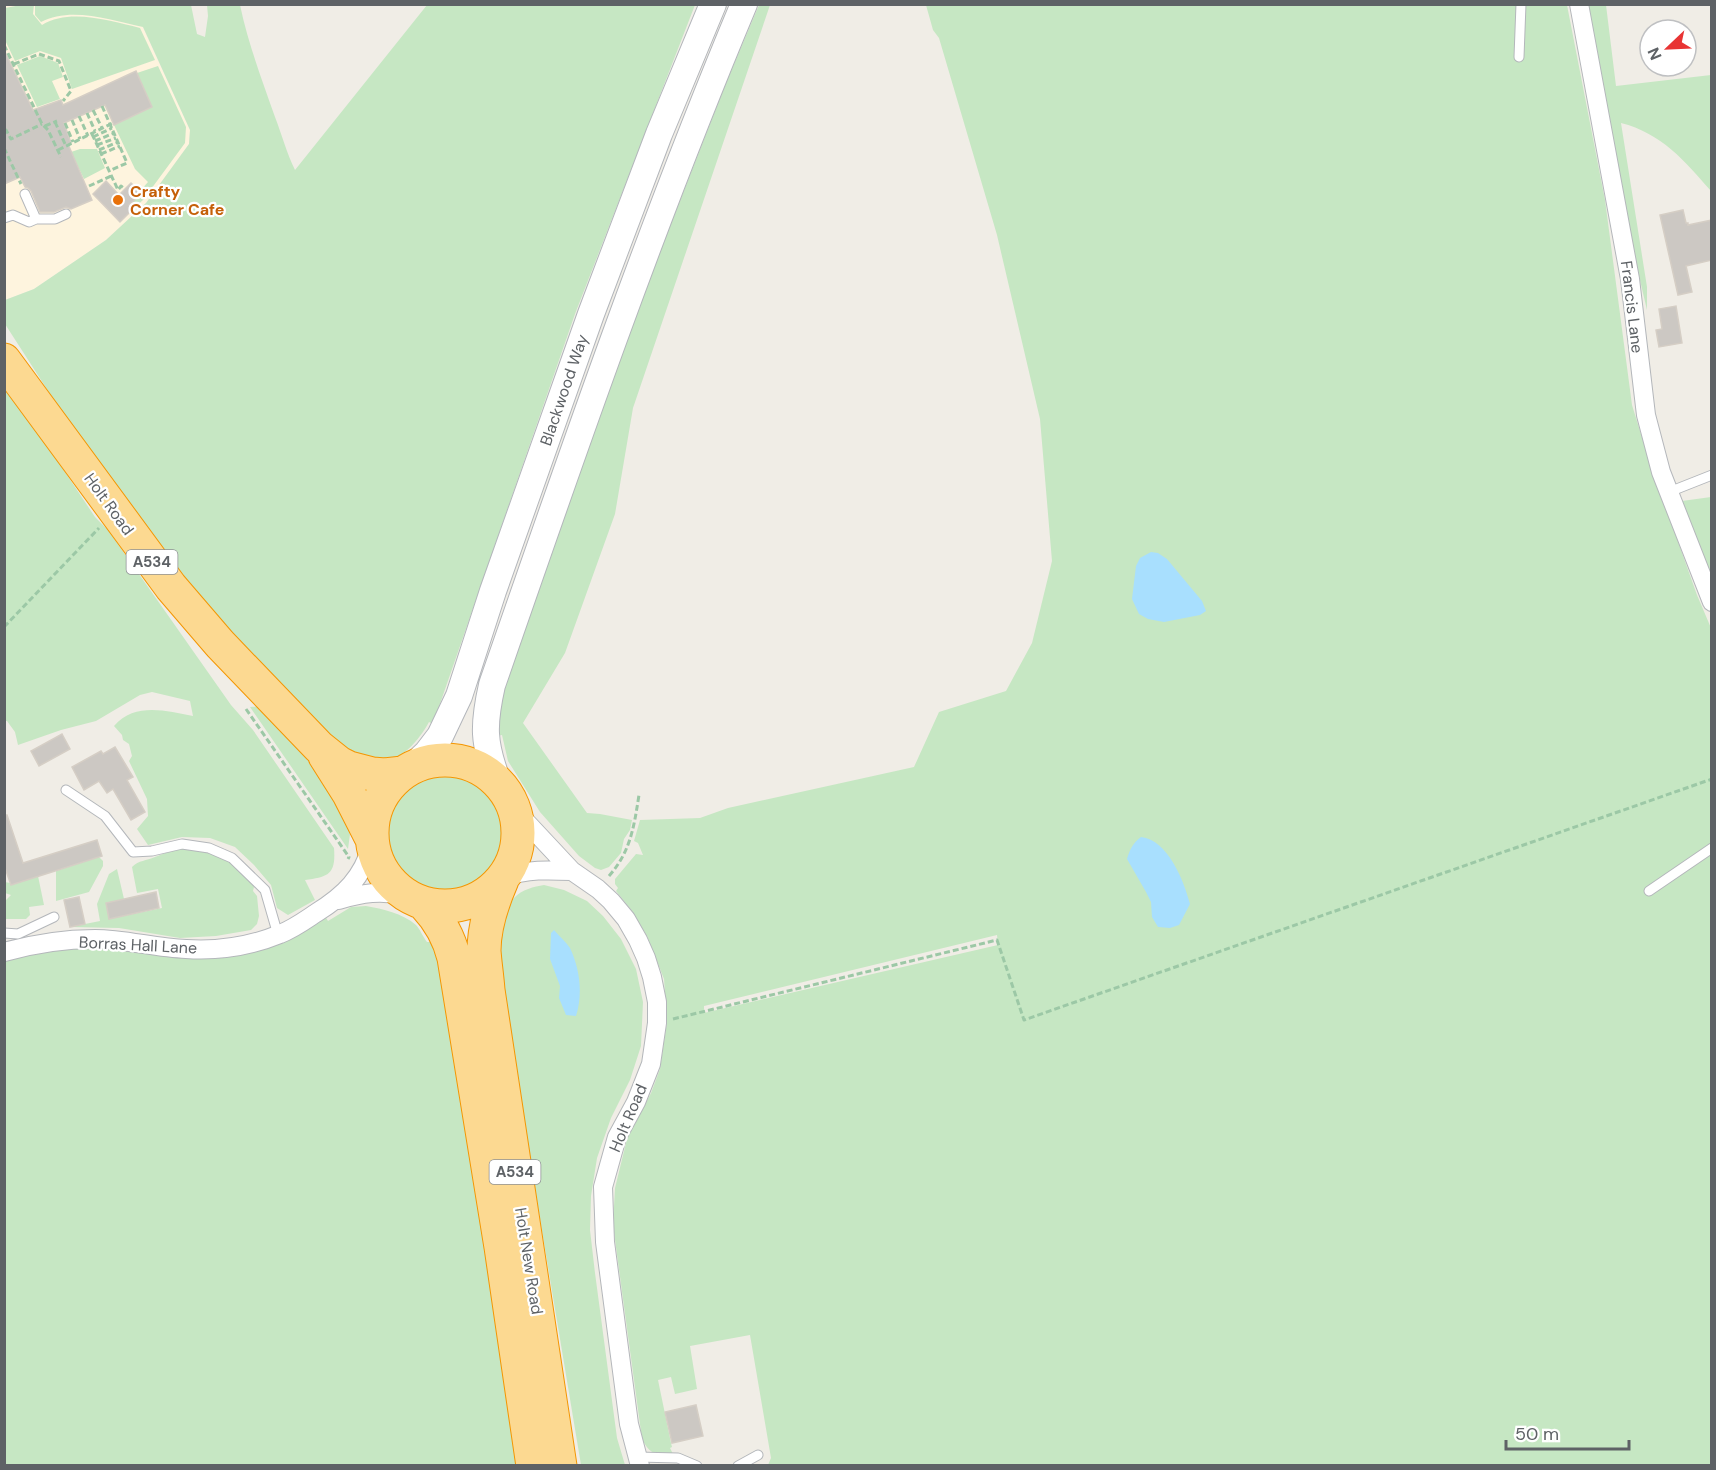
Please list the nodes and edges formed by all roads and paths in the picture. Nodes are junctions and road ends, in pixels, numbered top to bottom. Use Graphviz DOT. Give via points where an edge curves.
graph roads {
  1 [pos="712,4"];
  2 [pos="744,4"];
  3 [pos="1521,4"];
  4 [pos="1579,4"];
  5 [pos="4,45"];
  6 [pos="1519,57"];
  7 [pos="14,64"];
  8 [pos="70,94"];
  9 [pos="63,101"];
  10 [pos="73,101"];
  11 [pos="102,106"];
  12 [pos="93,110"];
  13 [pos="87,113"];
  14 [pos="79,116"];
  15 [pos="72,120"];
  16 [pos="65,123"];
  17 [pos="44,125"];
  18 [pos="112,127"];
  19 [pos="102,128"];
  20 [pos="4,130"];
  21 [pos="93,136"];
  22 [pos="116,138"];
  23 [pos="80,139"];
  24 [pos="74,142"];
  25 [pos="119,144"];
  26 [pos="66,146"];
  27 [pos="4,148"];
  28 [pos="58,150"];
  29 [pos="99,150"];
  30 [pos="61,156"];
  31 [pos="109,171"];
  32 [pos="111,176"];
  33 [pos="18,178"];
  34 [pos="89,186"];
  35 [pos="125,189"];
  36 [pos="25,194"];
  37 [pos="66,214"];
  38 [pos="4,218"];
  39 [pos="36,219"];
  40 [pos="4,360"];
  41 [pos="1712,475"];
  42 [pos="1669,492"];
  43 [pos="115,512"];
  44 [pos="1712,602"];
  45 [pos="4,627"];
  46 [pos="242,703"];
  47 [pos="319,747"];
  48 [pos="406,771"];
  49 [pos="1712,779"];
  50 [pos="498,782"];
  51 [pos="66,790"];
  52 [pos="639,795"];
  53 [pos="515,810"];
  54 [pos="1712,848"];
  55 [pos="363,849"];
  56 [pos="572,871"];
  57 [pos="503,879"];
  58 [pos="598,889"];
  59 [pos="1649,891"];
  60 [pos="416,900"];
  61 [pos="334,902"];
  62 [pos="54,917"];
  63 [pos="4,933"];
  64 [pos="278,935"];
  65 [pos="4,952"];
  66 [pos="657,1023"];
  67 [pos="758,1455"];
  68 [pos="638,1461"];
  69 [pos="533,1466"];
  70 [pos="560,1466"];
  71 [pos="697,1466"];
  72 [pos="738,1466"];
  1 -- 48 [label="street, Blackwood Way" via="591,314 459,696 440,736"];
  2 -- 50 [label="street, Blackwood Way" via="610,347 492,686 485,732"];
  3 -- 6 [label="lane"];
  4 -- 42 [label="street, Francis Lane" via="1630,279 1646,415"];
  5 -- 7 [label="path"];
  7 -- 8 [label="path" via="39,54 59,61"];
  7 -- 17 [label="path"];
  8 -- 9 [label="path"];
  8 -- 10 [label="path"];
  11 -- 18 [label="path"];
  12 -- 19 [label="path"];
  13 -- 21 [label="path"];
  14 -- 21 [label="path"];
  15 -- 23 [label="path"];
  16 -- 24 [label="path"];
  17 -- 20 [label="path" via="11,139"];
  17 -- 26 [label="path" via="56,122"];
  17 -- 28 [label="path"];
  18 -- 19 [label="path"];
  18 -- 21 [label="path"];
  18 -- 22 [label="path"];
  19 -- 21 [label="path"];
  21 -- 23 [label="path"];
  21 -- 29 [label="path"];
  22 -- 25 [label="path"];
  22 -- 29 [label="path"];
  23 -- 24 [label="path"];
  24 -- 26 [label="path"];
  25 -- 29 [label="path"];
  25 -- 31 [label="path" via="128,163"];
  26 -- 28 [label="path"];
  27 -- 33 [label="path"];
  28 -- 30 [label="path"];
  29 -- 31 [label="path"];
  31 -- 32 [label="path"];
  32 -- 34 [label="path"];
  32 -- 35 [label="path" via="118,190 122,186"];
  36 -- 39 [label="lane"];
  37 -- 39 [label="lane" via="55,219"];
  38 -- 39 [label="lane" via="13,214 30,222"];
  40 -- 43 [label="highway, Holt Road / A534"];
  41 -- 42 [label="lane"];
  42 -- 44 [label="street, Francis Lane"];
  43 -- 45 [label="path"];
  43 -- 47 [label="highway, Holt Road / A534" via="200,623"];
  46 -- 55 [label="path" via="349,857"];
  47 -- 48 [label="highway, Holt Road / A534" via="339,763 360,772 385,775"];
  47 -- 55 [label="highway, Holt Road / A534" via="349,794"];
  48 -- 50 [label="highway" via="435,761 461,761 480,768"];
  48 -- 55 [label="highway" via="384,791"];
  49 -- 66 [label="path" via="1024,1020 997,940"];
  50 -- 53 [label="highway"];
  51 -- 64 [label="lane" via="105,816 133,852 182,844 208,848 232,858 265,890"];
  52 -- 58 [label="path" via="631,840 619,865"];
  53 -- 56 [label="street, Holt Road"];
  53 -- 57 [label="highway" via="517,851"];
  54 -- 59 [label="lane"];
  55 -- 60 [label="highway" via="388,880"];
  55 -- 61 [label="street, Borras Hall Lane" via="368,859 358,878"];
  56 -- 57 [label="street" via="529,870"];
  56 -- 58 [label="street, Holt Road"];
  57 -- 60 [label="highway" via="487,895 467,904 447,907"];
  57 -- 70 [label="highway, Holt New Road / A534" via="489,915 484,951"];
  58 -- 66 [label="street, Holt Road" via="626,919 638,940 652,977"];
  60 -- 61 [label="street, Borras Hall Lane" via="380,892"];
  60 -- 69 [label="highway, Holt New Road / A534" via="444,930 454,958"];
  61 -- 64 [label="street, Borras Hall Lane"];
  62 -- 63 [label="lane" via="18,934"];
  64 -- 65 [label="street, Borras Hall Lane" via="213,949 95,939 31,945"];
  66 -- 68 [label="street, Holt Road" via="651,1064 617,1137 603,1187 605,1242 629,1424"];
  67 -- 72 [label="lane"];
  68 -- 71 [label="lane" via="678,1458"];
}
